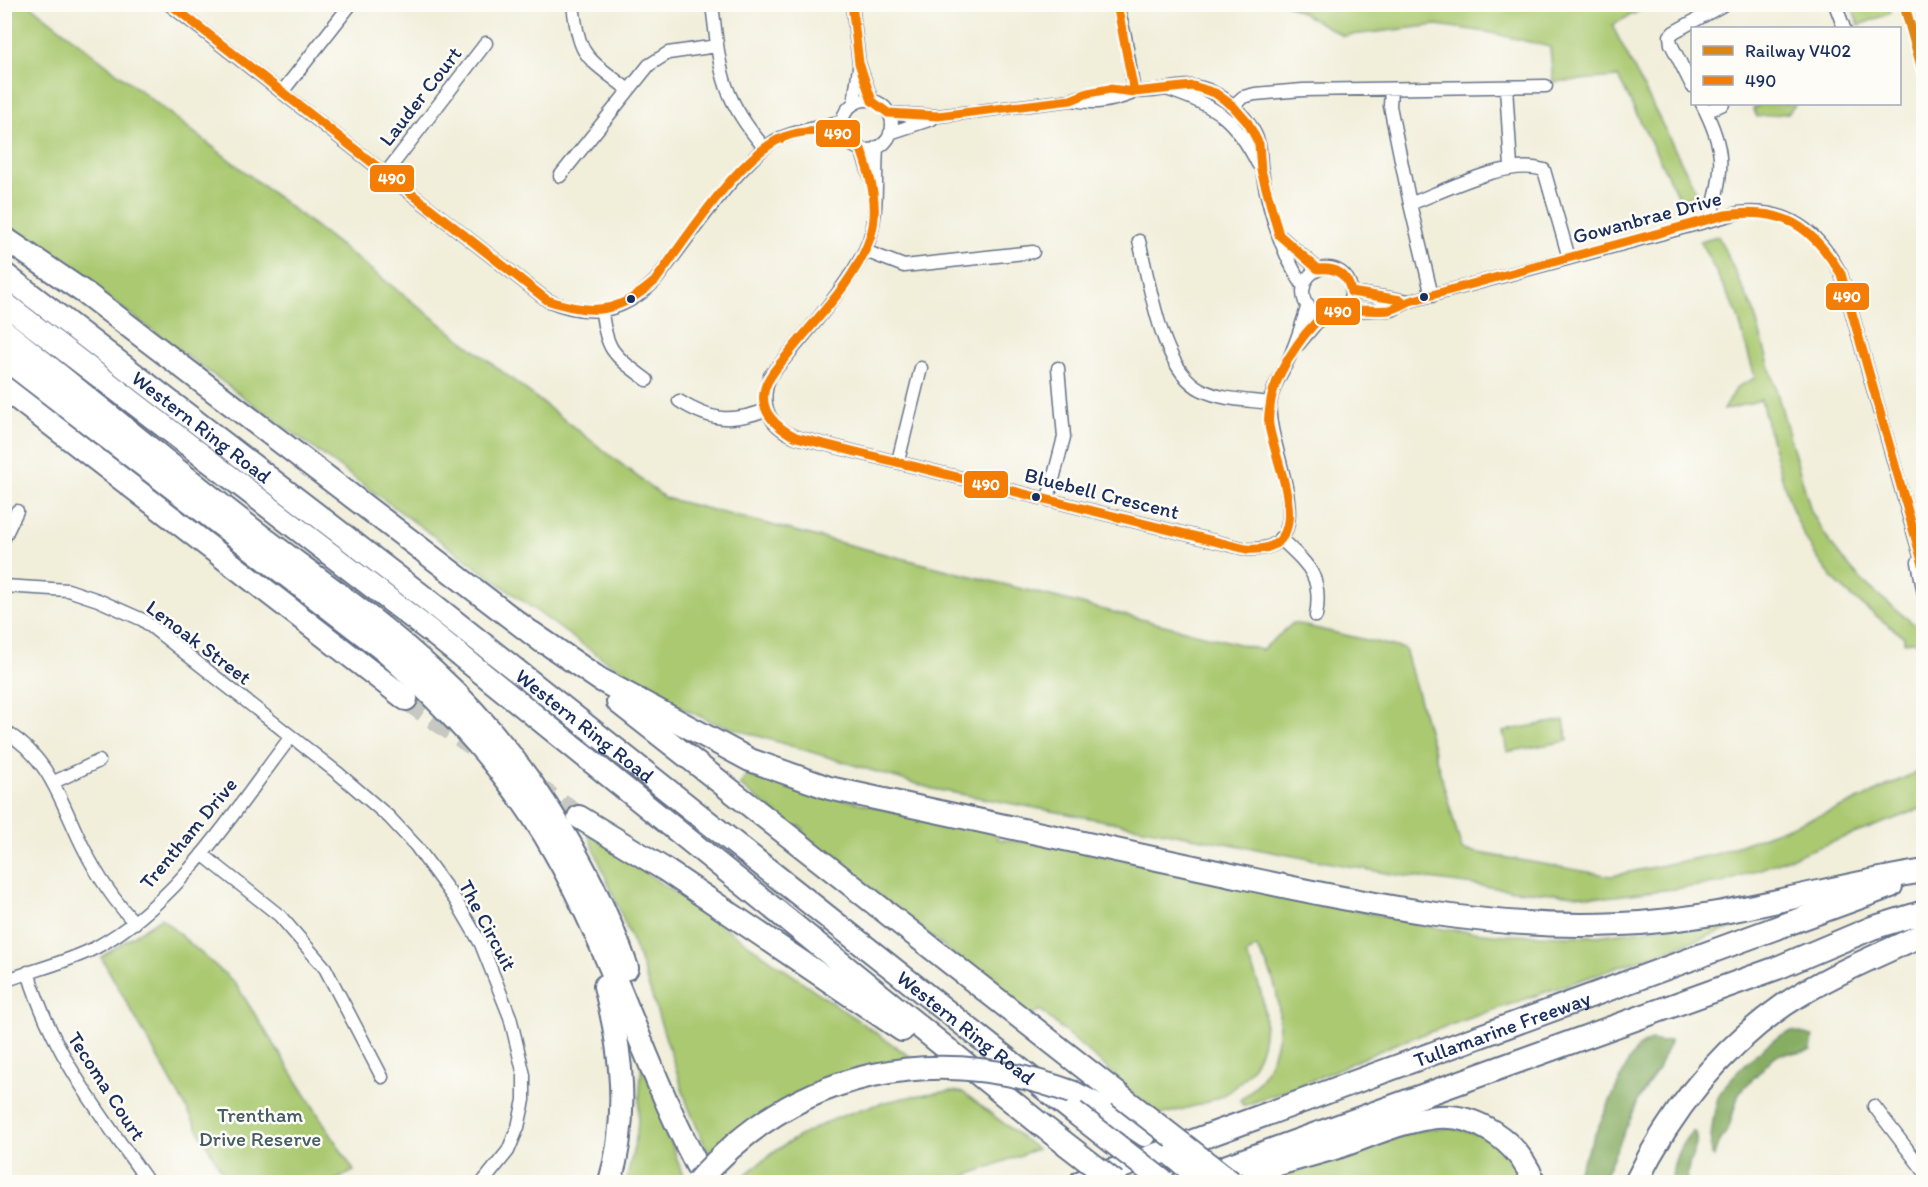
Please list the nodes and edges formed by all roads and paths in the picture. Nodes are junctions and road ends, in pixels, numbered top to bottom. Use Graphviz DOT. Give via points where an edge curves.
graph roads {
  1 [pos="169,4"];
  2 [pos="351,4"];
  3 [pos="573,4"];
  4 [pos="712,4"];
  5 [pos="852,4"];
  6 [pos="1117,4"];
  7 [pos="1725,4"];
  8 [pos="1835,4"];
  9 [pos="1844,27"];
  10 [pos="486,43"];
  11 [pos="717,46"];
  12 [pos="860,63"];
  13 [pos="1691,84"];
  14 [pos="1546,86"];
  15 [pos="1506,87"];
  16 [pos="627,89"];
  17 [pos="1391,89"];
  18 [pos="1168,90"];
  19 [pos="1134,92"];
  20 [pos="282,93"];
  21 [pos="872,100"];
  22 [pos="854,103"];
  23 [pos="1719,105"];
  24 [pos="1233,106"];
  25 [pos="1704,108"];
  26 [pos="888,113"];
  27 [pos="938,116"];
  28 [pos="842,121"];
  29 [pos="811,130"];
  30 [pos="890,133"];
  31 [pos="844,134"];
  32 [pos="764,147"];
  33 [pos="877,147"];
  34 [pos="861,149"];
  35 [pos="1511,167"];
  36 [pos="1261,171"];
  37 [pos="386,173"];
  38 [pos="560,176"];
  39 [pos="874,193"];
  40 [pos="1410,204"];
  41 [pos="1710,220"];
  42 [pos="1279,235"];
  43 [pos="4,238"];
  44 [pos="1139,241"];
  45 [pos="865,250"];
  46 [pos="1033,252"];
  47 [pos="1569,258"];
  48 [pos="1318,269"];
  49 [pos="4,274"];
  50 [pos="1304,287"];
  51 [pos="1351,292"];
  52 [pos="1432,296"];
  53 [pos="1410,301"];
  54 [pos="4,303"];
  55 [pos="1308,305"];
  56 [pos="602,311"];
  57 [pos="1341,311"];
  58 [pos="1323,315"];
  59 [pos="4,330"];
  60 [pos="1293,351"];
  61 [pos="4,358"];
  62 [pos="921,368"];
  63 [pos="1058,368"];
  64 [pos="647,381"];
  65 [pos="4,388"];
  66 [pos="679,401"];
  67 [pos="1270,403"];
  68 [pos="766,410"];
  69 [pos="898,461"];
  70 [pos="1048,499"];
  71 [pos="17,511"];
  72 [pos="4,538"];
  73 [pos="1280,538"];
  74 [pos="1916,549"];
  75 [pos="1923,570"];
  76 [pos="4,586"];
  77 [pos="1923,594"];
  78 [pos="1316,616"];
  79 [pos="532,633"];
  80 [pos="406,699"];
  81 [pos="4,731"];
  82 [pos="290,738"];
  83 [pos="99,761"];
  84 [pos="54,782"];
  85 [pos="579,817"];
  86 [pos="202,854"];
  87 [pos="1923,872"];
  88 [pos="575,894"];
  89 [pos="1923,912"];
  90 [pos="135,923"];
  91 [pos="1923,934"];
  92 [pos="28,972"];
  93 [pos="4,981"];
  94 [pos="382,1077"];
  95 [pos="1874,1106"];
  96 [pos="1040,1124"];
  97 [pos="684,1140"];
  98 [pos="1923,1171"];
  99 [pos="148,1182"];
  100 [pos="483,1182"];
  101 [pos="610,1182"];
  102 [pos="697,1182"];
  103 [pos="706,1182"];
  104 [pos="1081,1182"];
  105 [pos="1115,1182"];
  106 [pos="1164,1182"];
  107 [pos="1183,1182"];
  108 [pos="1205,1182"];
  109 [pos="1223,1182"];
  110 [pos="1231,1182"];
  111 [pos="1534,1182"];
  112 [pos="1636,1182"];
  1 -- 20 [label="street"];
  2 -- 20 [label="street"];
  3 -- 16 [label="street" via="581,48"];
  4 -- 11 [label="street"];
  5 -- 12 [label="street"];
  6 -- 19 [label="street"];
  7 -- 13 [label="street" via="1670,36"];
  8 -- 9 [label="street"];
  10 -- 37 [label="street, Lauder Court"];
  11 -- 16 [label="street" via="657,58"];
  11 -- 32 [label="street" via="727,94"];
  12 -- 21 [label="street"];
  12 -- 22 [label="street"];
  14 -- 15 [label="street"];
  15 -- 17 [label="street"];
  15 -- 35 [label="street"];
  16 -- 38 [label="street"];
  17 -- 24 [label="street" via="1347,87 1255,94 1243,97"];
  17 -- 40 [label="street" via="1390,106"];
  18 -- 19 [label="street"];
  18 -- 24 [label="street" via="1192,86 1215,93"];
  18 -- 36 [label="street" via="1210,105 1222,114 1246,140"];
  19 -- 27 [label="street" via="1110,90 1071,100"];
  20 -- 37 [label="street"];
  21 -- 22 [label="street"];
  21 -- 26 [label="street"];
  22 -- 28 [label="street"];
  23 -- 25 [label="street"];
  24 -- 36 [label="street" via="1259,144"];
  25 -- 41 [label="street" via="1722,165"];
  26 -- 27 [label="street"];
  26 -- 30 [label="street"];
  27 -- 30 [label="street"];
  28 -- 29 [label="street"];
  28 -- 31 [label="street"];
  29 -- 31 [label="street"];
  29 -- 32 [label="street" via="780,138"];
  30 -- 33 [label="street"];
  31 -- 34 [label="street"];
  32 -- 56 [label="street" via="655,281 632,301"];
  33 -- 34 [label="street"];
  33 -- 39 [label="street"];
  34 -- 39 [label="street"];
  35 -- 40 [label="street"];
  35 -- 47 [label="street" via="1544,170"];
  36 -- 42 [label="street"];
  37 -- 56 [label="street" via="547,300 573,309"];
  39 -- 45 [label="street" via="874,217"];
  40 -- 52 [label="street"];
  41 -- 47 [label="street, Gowanbrae Drive"];
  41 -- 74 [label="street, Gowanbrae Drive" via="1745,212 1780,216 1814,235 1830,254 1841,274"];
  42 -- 48 [label="street"];
  42 -- 50 [label="street" via="1284,253"];
  43 -- 79 [label="highway" via="88,295"];
  44 -- 67 [label="street" via="1167,347 1180,373 1215,395"];
  45 -- 46 [label="street" via="904,266"];
  45 -- 68 [label="street" via="854,270 770,376 764,398"];
  47 -- 52 [label="street, Gowanbrae Drive"];
  48 -- 50 [label="street"];
  48 -- 51 [label="street" via="1338,270 1348,279"];
  49 -- 106 [label="highway, Western Ring Road, bridge" via="421,595"];
  50 -- 55 [label="street"];
  51 -- 53 [label="street, Gowanbrae Drive"];
  51 -- 57 [label="street"];
  52 -- 53 [label="street, Gowanbrae Drive"];
  53 -- 57 [label="street, Gowanbrae Drive" via="1392,310"];
  54 -- 96 [label="highway, Western Ring Road" via="430,631"];
  55 -- 58 [label="street"];
  55 -- 60 [label="street"];
  56 -- 64 [label="street" via="612,351"];
  57 -- 58 [label="street"];
  58 -- 60 [label="street"];
  59 -- 97 [label="highway" via="236,517 390,634 437,674 512,758 554,818 604,911"];
  60 -- 67 [label="street"];
  61 -- 88 [label="highway" via="385,651 429,691 530,811"];
  62 -- 69 [label="street"];
  63 -- 70 [label="street" via="1064,437"];
  65 -- 80 [label="highway"];
  66 -- 68 [label="street" via="706,415 727,420"];
  67 -- 73 [label="street" via="1269,424 1291,510"];
  68 -- 69 [label="street, Bluebell Crescent" via="784,433"];
  69 -- 70 [label="street, Bluebell Crescent"];
  70 -- 73 [label="street, Bluebell Crescent" via="1246,549 1258,550"];
  71 -- 72 [label="street"];
  73 -- 78 [label="street" via="1313,572 1319,591"];
  74 -- 75 [label="street, Gowanbrae Drive"];
  74 -- 77 [label="street, Gowanbrae Drive"];
  76 -- 82 [label="street, Lenoak Street" via="68,590 143,620"];
  79 -- 87 [label="highway" via="599,679 730,750 776,771 829,788 1406,911 1507,922 1619,925 1723,912 1852,883"];
  79 -- 110 [label="highway, bridge"];
  81 -- 84 [label="street" via="25,745"];
  82 -- 86 [label="street, Trentham Drive"];
  82 -- 100 [label="street, The Circuit" via="381,810 416,846 461,909 493,972 516,1040 524,1075 524,1100 508,1151"];
  83 -- 84 [label="street"];
  84 -- 90 [label="street" via="84,849 108,890"];
  85 -- 96 [label="highway" via="664,869"];
  86 -- 90 [label="street, Trentham Drive"];
  86 -- 94 [label="street" via="280,916 325,968"];
  87 -- 104 [label="highway, Tullamarine Freeway"];
  88 -- 97 [label="highway" via="597,936"];
  88 -- 101 [label="highway" via="601,968 622,1064 622,1120"];
  89 -- 107 [label="highway, Tullamarine Freeway"];
  90 -- 92 [label="street, Trentham Drive" via="93,949"];
  91 -- 112 [label="highway" via="1826,981 1758,1025 1688,1096 1662,1133"];
  92 -- 93 [label="street, Trentham Drive"];
  92 -- 99 [label="street, Tecoma Court" via="48,1029 71,1072"];
  95 -- 98 [label="street"];
  96 -- 105 [label="highway, Western Ring Road, bridge"];
  97 -- 103 [label="highway"];
  102 -- 108 [label="highway, bridge" via="742,1138 798,1102 857,1078 904,1068 945,1066 1011,1073 1074,1093 1128,1123"];
  109 -- 111 [label="highway" via="1415,1121 1443,1117 1473,1122 1499,1135 1522,1159"];
}
